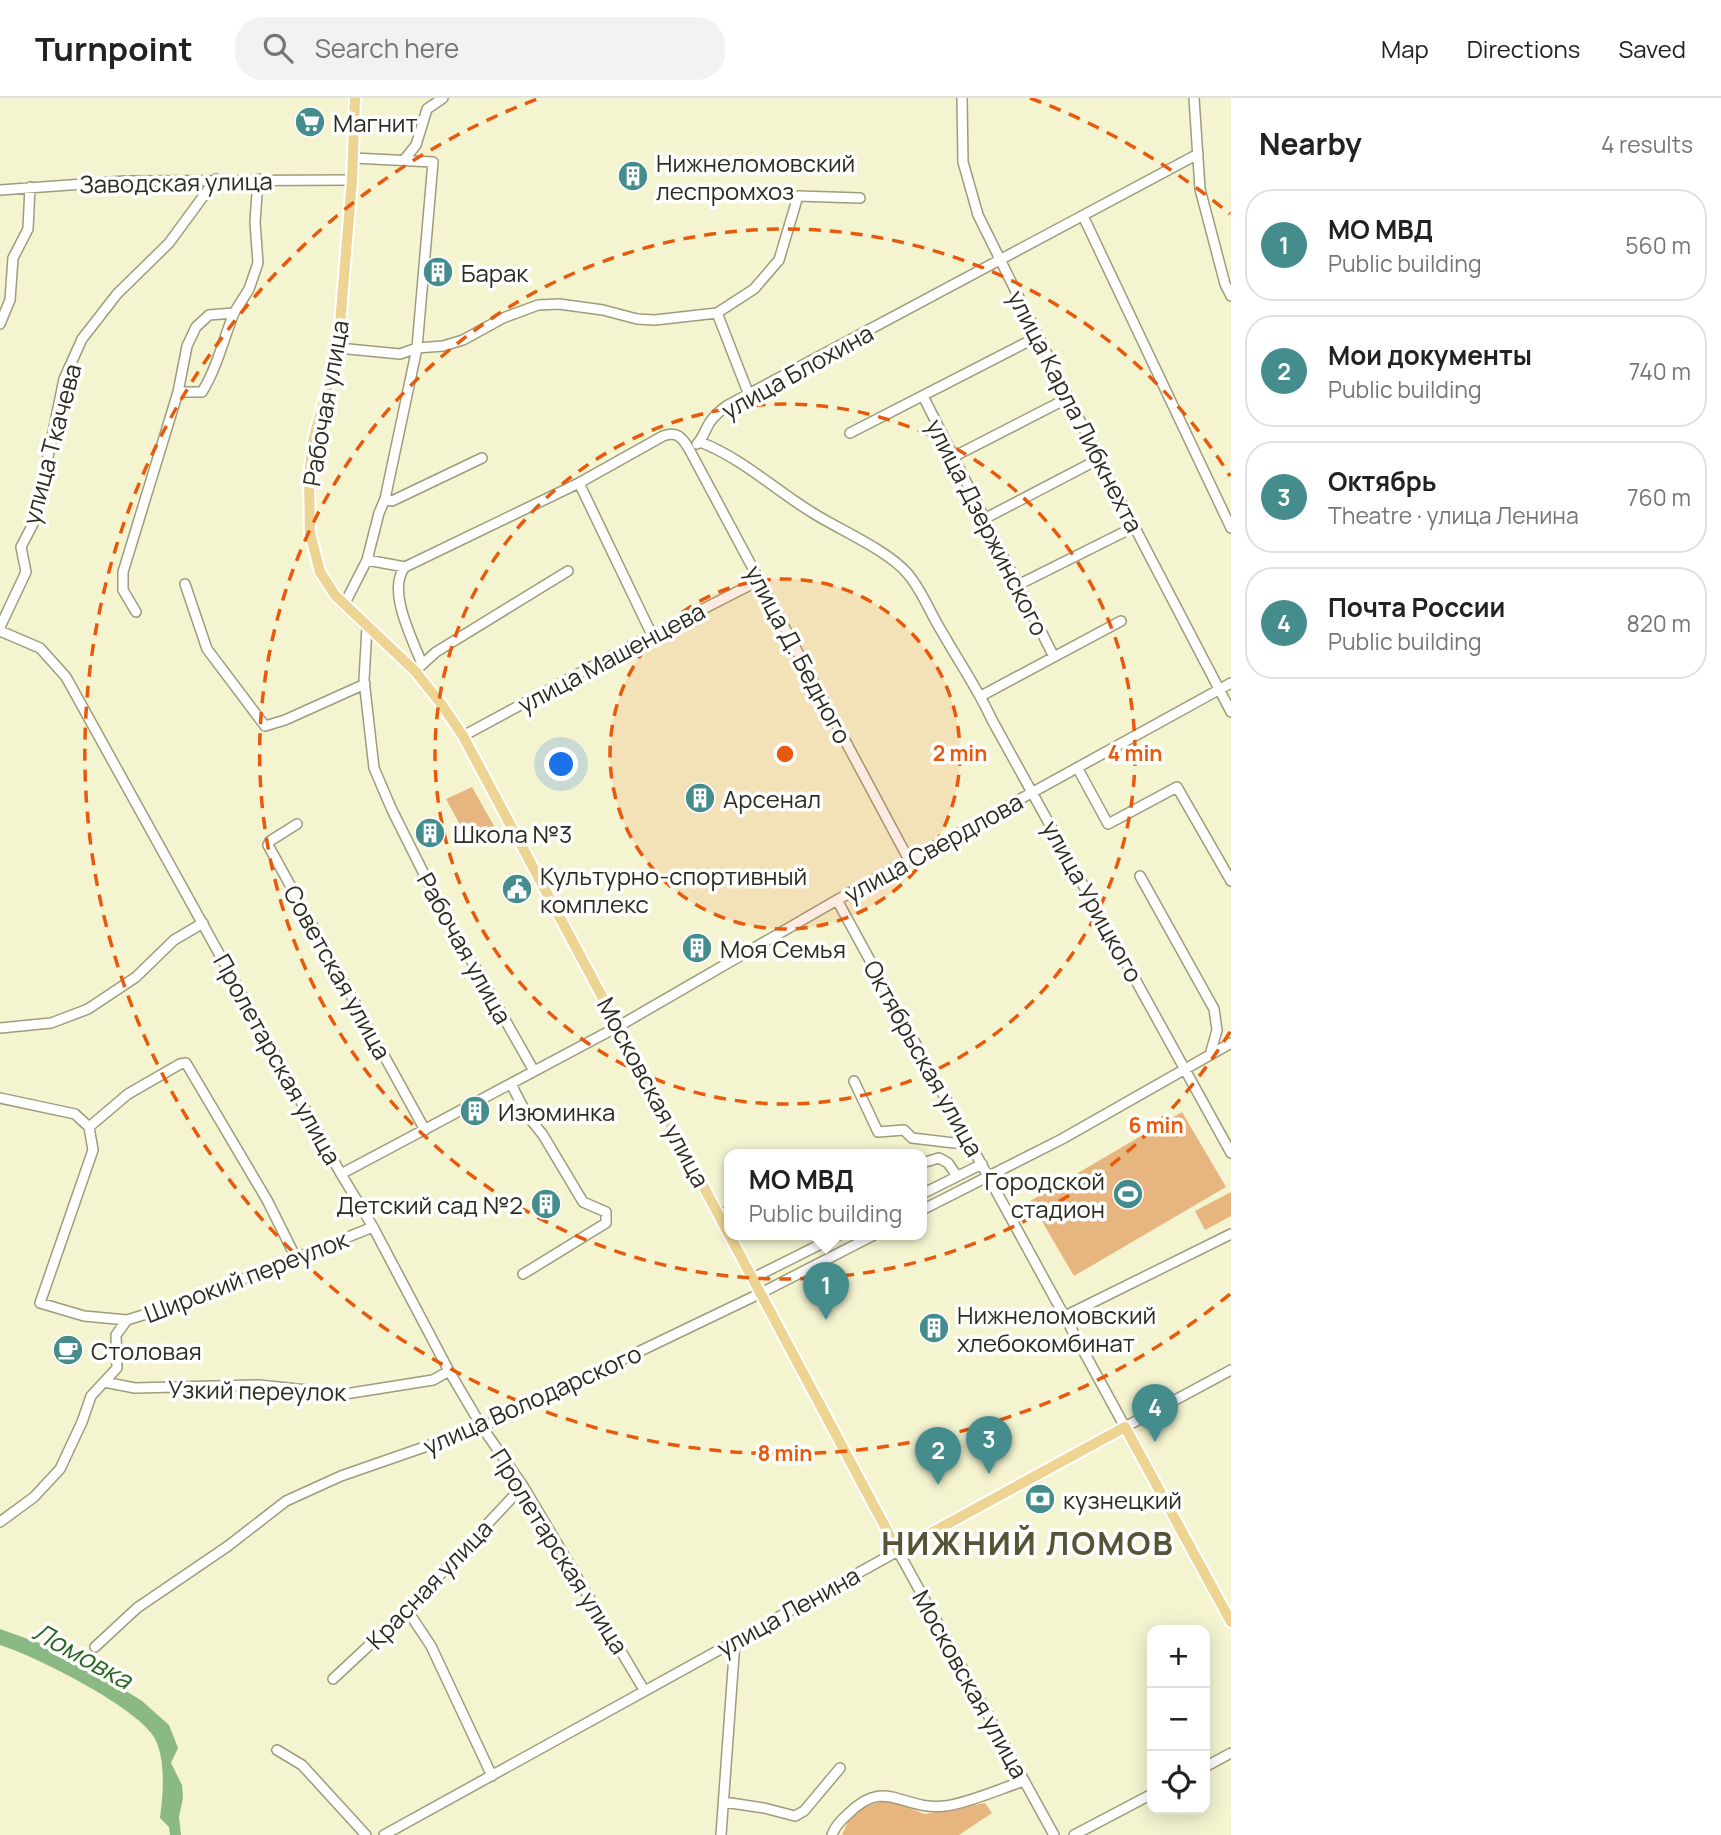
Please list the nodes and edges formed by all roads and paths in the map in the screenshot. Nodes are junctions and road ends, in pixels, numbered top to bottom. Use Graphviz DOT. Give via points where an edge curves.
graph roads {
  1 [pos="355,98"];
  2 [pos="443,98"];
  3 [pos="962,98"];
  4 [pos="1194,98"];
  5 [pos="1198,154"];
  6 [pos="352,158"];
  7 [pos="404,160"];
  8 [pos="216,179"];
  9 [pos="258,179"];
  10 [pos="352,180"];
  11 [pos="30,187"];
  12 [pos="0,190"];
  13 [pos="860,198"];
  14 [pos="1083,216"];
  15 [pos="1000,261"];
  16 [pos="1231,296"];
  17 [pos="234,313"];
  18 [pos="717,313"];
  19 [pos="0,324"];
  20 [pos="1037,337"];
  21 [pos="338,348"];
  22 [pos="417,348"];
  23 [pos="177,392"];
  24 [pos="749,395"];
  25 [pos="923,396"];
  26 [pos="1068,398"];
  27 [pos="850,433"];
  28 [pos="700,442"];
  29 [pos="689,449"];
  30 [pos="953,457"];
  31 [pos="482,458"];
  32 [pos="1099,459"];
  33 [pos="579,483"];
  34 [pos="385,499"];
  35 [pos="984,519"];
  36 [pos="1134,527"];
  37 [pos="1231,528"];
  38 [pos="367,560"];
  39 [pos="405,567"];
  40 [pos="568,571"];
  41 [pos="760,580"];
  42 [pos="185,584"];
  43 [pos="1018,585"];
  44 [pos="344,605"];
  45 [pos="136,612"];
  46 [pos="1121,621"];
  47 [pos="367,627"];
  48 [pos="0,629"];
  49 [pos="652,635"];
  50 [pos="1054,657"];
  51 [pos="419,668"];
  52 [pos="1231,683"];
  53 [pos="365,684"];
  54 [pos="1219,690"];
  55 [pos="981,696"];
  56 [pos="1231,712"];
  57 [pos="463,736"];
  58 [pos="1078,769"];
  59 [pos="1033,792"];
  60 [pos="297,824"];
  61 [pos="909,860"];
  62 [pos="1140,876"];
  63 [pos="1231,881"];
  64 [pos="837,900"];
  65 [pos="203,923"];
  66 [pos="619,1026"];
  67 [pos="0,1028"];
  68 [pos="1231,1043"];
  69 [pos="1210,1055"];
  70 [pos="1186,1069"];
  71 [pos="534,1071"];
  72 [pos="854,1081"];
  73 [pos="511,1084"];
  74 [pos="0,1098"];
  75 [pos="89,1127"];
  76 [pos="425,1130"];
  77 [pos="967,1138"];
  78 [pos="1231,1153"];
  79 [pos="927,1162"];
  80 [pos="982,1164"];
  81 [pos="341,1174"];
  82 [pos="957,1176"];
  83 [pos="989,1177"];
  84 [pos="927,1191"];
  85 [pos="927,1208"];
  86 [pos="724,1211"];
  87 [pos="373,1227"];
  88 [pos="1231,1234"];
  89 [pos="737,1240"];
  90 [pos="829,1240"];
  91 [pos="864,1240"];
  92 [pos="296,1258"];
  93 [pos="523,1274"];
  94 [pos="753,1278"];
  95 [pos="761,1293"];
  96 [pos="1065,1316"];
  97 [pos="127,1320"];
  98 [pos="1231,1370"];
  99 [pos="449,1371"];
  100 [pos="104,1382"];
  101 [pos="482,1427"];
  102 [pos="1125,1427"];
  103 [pos="523,1486"];
  104 [pos="0,1522"];
  105 [pos="898,1551"];
  106 [pos="407,1610"];
  107 [pos="1231,1622"];
  108 [pos="736,1641"];
  109 [pos="95,1647"];
  110 [pos="333,1679"];
  111 [pos="644,1690"];
  112 [pos="277,1750"];
  113 [pos="1231,1753"];
  114 [pos="1210,1764"];
  115 [pos="840,1768"];
  116 [pos="492,1776"];
  117 [pos="1024,1781"];
  118 [pos="1147,1797"];
  119 [pos="724,1802"];
  120 [pos="366,1835"];
  121 [pos="384,1835"];
  122 [pos="720,1835"];
  123 [pos="832,1835"];
  124 [pos="1054,1835"];
  125 [pos="1074,1835"];
  1 -- 6 [label="main road, Рабочая улица"];
  2 -- 7 [label="street" via="427,109 415,145"];
  3 -- 15 [label="street, улица Карла Либкнехта" via="963,162 978,215"];
  4 -- 5 [label="street"];
  5 -- 14 [label="street, улица Блохина"];
  5 -- 16 [label="street" via="1200,189"];
  6 -- 7 [label="street"];
  6 -- 10 [label="main road, Рабочая улица"];
  7 -- 22 [label="street" via="433,162"];
  8 -- 9 [label="street, Заводская улица"];
  8 -- 11 [label="street, Заводская улица"];
  8 -- 48 [label="street, улица Ткачева" via="169,243 117,294 82,339 64,379 35,520 21,547 26,572"];
  9 -- 10 [label="street, Заводская улица"];
  9 -- 17 [label="street" via="258,263"];
  10 -- 21 [label="main road, Рабочая улица"];
  11 -- 12 [label="street, Заводская улица"];
  11 -- 19 [label="street" via="28,229 13,258 10,299"];
  13 -- 18 [label="street" via="798,196 779,260 754,289"];
  14 -- 15 [label="street, улица Блохина"];
  14 -- 37 [label="street"];
  15 -- 20 [label="street, улица Карла Либкнехта"];
  15 -- 24 [label="street, улица Блохина"];
  17 -- 23 [label="street" via="202,392"];
  17 -- 23 [label="street" via="209,315 195,327"];
  18 -- 22 [label="street" via="655,320 559,304 538,305 463,340"];
  18 -- 24 [label="street"];
  20 -- 25 [label="street"];
  20 -- 26 [label="street, улица Карла Либкнехта"];
  21 -- 22 [label="street" via="400,354"];
  21 -- 44 [label="main road, Рабочая улица" via="313,441 308,504 320,572"];
  22 -- 34 [label="street"];
  23 -- 45 [label="street" via="123,572 123,590"];
  24 -- 28 [label="street, улица Блохина" via="717,413"];
  25 -- 27 [label="street"];
  25 -- 30 [label="street, улица Дзержинского"];
  26 -- 30 [label="street"];
  26 -- 32 [label="street, улица Карла Либкнехта"];
  28 -- 29 [label="street, улица Блохина"];
  28 -- 55 [label="street, улица Урицкого" via="719,449 905,570"];
  29 -- 33 [label="street" via="672,433"];
  29 -- 41 [label="street, улица Д. Бедного"];
  30 -- 35 [label="street, улица Дзержинского"];
  31 -- 34 [label="street" via="392,501"];
  32 -- 35 [label="street"];
  32 -- 36 [label="street, улица Карла Либкнехта"];
  33 -- 39 [label="street"];
  33 -- 49 [label="street"];
  34 -- 38 [label="street"];
  35 -- 43 [label="street, улица Дзержинского"];
  36 -- 43 [label="street"];
  36 -- 54 [label="street, улица Карла Либкнехта"];
  38 -- 39 [label="street"];
  38 -- 44 [label="street"];
  39 -- 51 [label="street" via="398,579 401,609"];
  40 -- 51 [label="street" via="436,652"];
  41 -- 49 [label="street, улица Машенцева"];
  41 -- 61 [label="street, улица Д. Бедного"];
  42 -- 53 [label="street" via="207,649 265,726"];
  43 -- 50 [label="street, улица Дзержинского"];
  44 -- 47 [label="main road, Рабочая улица"];
  46 -- 50 [label="street"];
  47 -- 51 [label="main road, Московская улица"];
  47 -- 53 [label="street, Рабочая улица"];
  48 -- 65 [label="street, Пролетарская улица" via="40,648 66,677"];
  49 -- 57 [label="street, улица Машенцева"];
  50 -- 55 [label="street"];
  51 -- 57 [label="main road, Московская улица"];
  52 -- 54 [label="street, улица Свердлова"];
  53 -- 71 [label="street, Рабочая улица" via="374,768 392,810"];
  54 -- 56 [label="street, улица Карла Либкнехта"];
  54 -- 58 [label="street, улица Свердлова"];
  55 -- 59 [label="street, улица Урицкого"];
  57 -- 66 [label="main road, Московская улица"];
  58 -- 59 [label="street, улица Свердлова"];
  58 -- 63 [label="street" via="1108,824 1177,787"];
  59 -- 61 [label="street, улица Свердлова"];
  59 -- 70 [label="street, улица Урицкого"];
  60 -- 76 [label="street, Советская улица" via="268,845"];
  61 -- 64 [label="street, улица Свердлова"];
  62 -- 69 [label="street" via="1213,1009 1217,1030"];
  64 -- 66 [label="street, улица Свердлова"];
  64 -- 77 [label="street, Октябрьская улица"];
  65 -- 67 [label="street" via="174,940 136,977 88,1009 51,1023"];
  65 -- 81 [label="street, Пролетарская улица"];
  66 -- 71 [label="street, улица Свердлова"];
  66 -- 86 [label="main road, Московская улица"];
  68 -- 69 [label="street"];
  69 -- 70 [label="street"];
  70 -- 78 [label="street, улица Урицкого"];
  70 -- 83 [label="street"];
  71 -- 73 [label="street, улица Свердлова"];
  72 -- 77 [label="street" via="878,1132 904,1130 912,1138 954,1143"];
  73 -- 76 [label="street, улица Свердлова"];
  73 -- 93 [label="street" via="583,1202 606,1212 607,1223"];
  74 -- 75 [label="street" via="75,1114"];
  75 -- 92 [label="street" via="128,1094 187,1063"];
  75 -- 97 [label="street" via="93,1150 40,1303 84,1316"];
  76 -- 81 [label="street, улица Свердлова"];
  77 -- 80 [label="street, Октябрьская улица"];
  79 -- 82 [label="street" via="939,1158"];
  80 -- 82 [label="street"];
  80 -- 83 [label="street, Октябрьская улица"];
  81 -- 87 [label="street, Пролетарская улица"];
  82 -- 84 [label="street"];
  83 -- 85 [label="street"];
  83 -- 96 [label="street, Октябрьская улица"];
  87 -- 92 [label="street, Широкий переулок"];
  87 -- 99 [label="street, Пролетарская улица"];
  88 -- 96 [label="street"];
  89 -- 94 [label="main road, Московская улица"];
  90 -- 94 [label="street"];
  91 -- 95 [label="street, улица Володарского"];
  92 -- 97 [label="street, Широкий переулок"];
  94 -- 95 [label="main road, Московская улица"];
  95 -- 101 [label="street, улица Володарского"];
  95 -- 105 [label="main road, Московская улица"];
  96 -- 102 [label="street, Октябрьская улица"];
  97 -- 100 [label="street, Широкий переулок" via="116,1335 117,1368"];
  98 -- 102 [label="street, улица Ленина"];
  99 -- 100 [label="street, Узкий переулок" via="433,1380 345,1394 259,1385 135,1388"];
  99 -- 101 [label="street, Пролетарская улица"];
  100 -- 104 [label="street" via="90,1396 60,1469 34,1497"];
  101 -- 103 [label="street, Пролетарская улица"];
  101 -- 109 [label="street, улица Володарского" via="341,1476 286,1501 137,1608"];
  102 -- 105 [label="main road, улица Ленина"];
  102 -- 107 [label="main road, Октябрьская улица"];
  103 -- 106 [label="street, Красная улица"];
  103 -- 111 [label="street, Пролетарская улица"];
  105 -- 108 [label="street, улица Ленина"];
  105 -- 117 [label="street, Московская улица"];
  106 -- 110 [label="street, Красная улица"];
  106 -- 116 [label="street" via="431,1646"];
  108 -- 111 [label="street, улица Ленина"];
  108 -- 119 [label="street"];
  111 -- 116 [label="street, улица Ленина"];
  112 -- 120 [label="street" via="302,1765"];
  113 -- 114 [label="street"];
  115 -- 119 [label="street" via="795,1816"];
  116 -- 121 [label="street, улица Ленина"];
  117 -- 123 [label="street" via="946,1806 914,1805 882,1794 860,1802"];
  117 -- 124 [label="street, Московская улица"];
  118 -- 125 [label="street"];
  119 -- 122 [label="street"];
}
